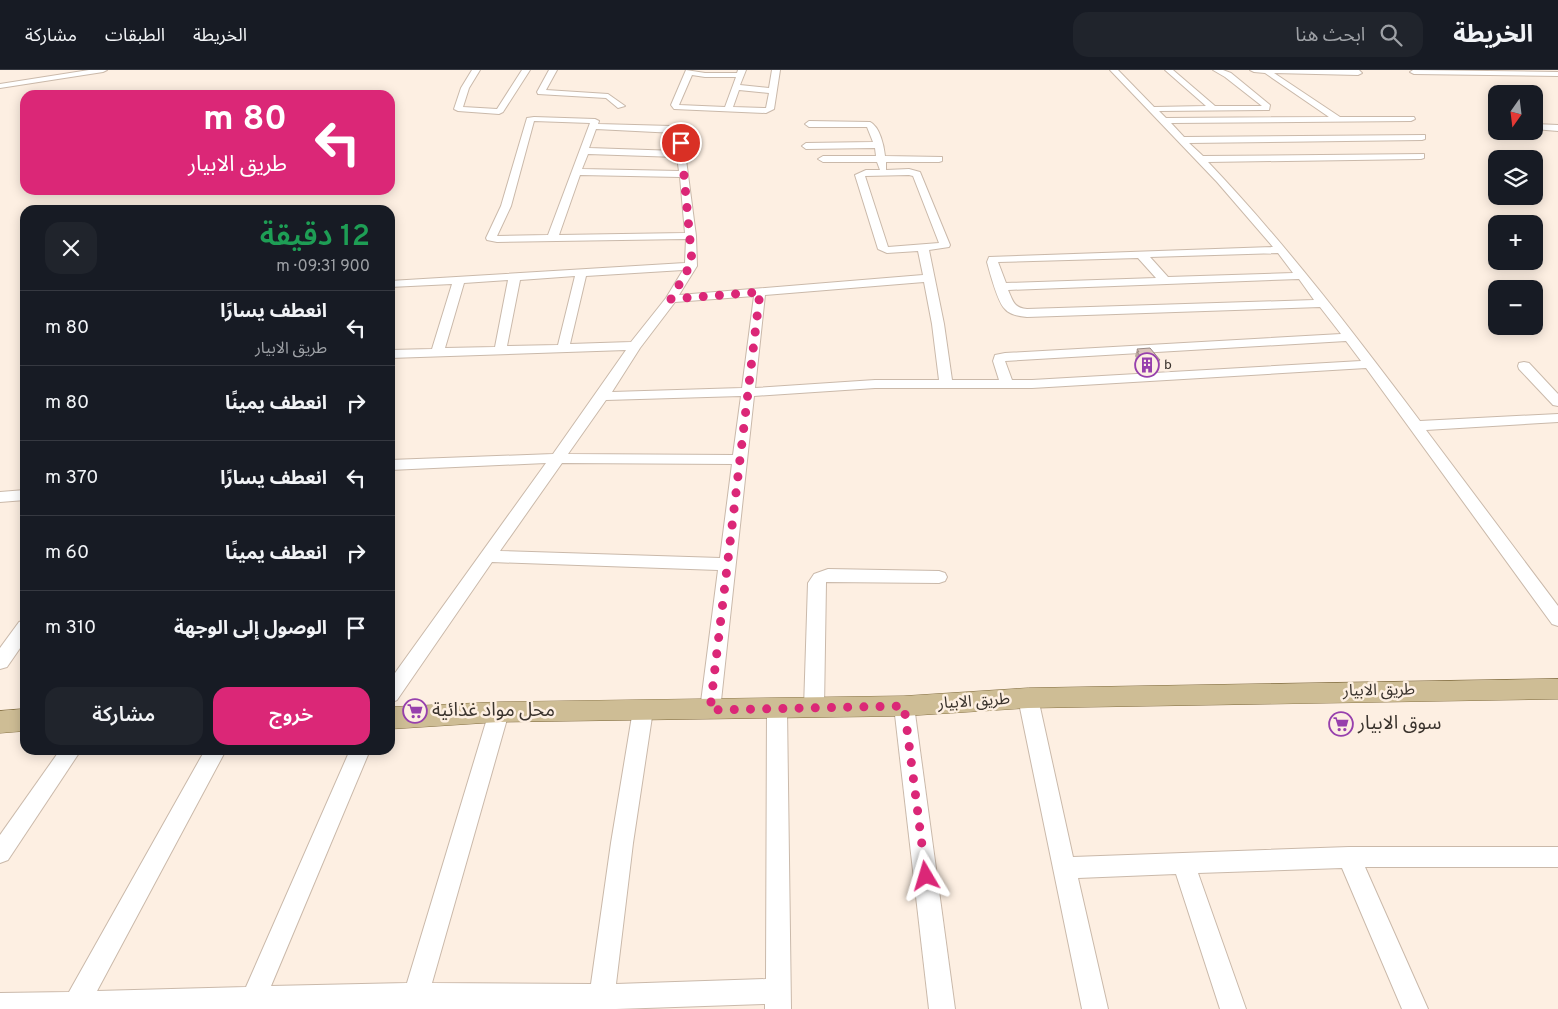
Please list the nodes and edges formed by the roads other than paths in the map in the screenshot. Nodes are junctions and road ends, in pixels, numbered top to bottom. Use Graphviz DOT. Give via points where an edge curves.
graph roads {
  1 [pos="103,70"];
  2 [pos="476,70"];
  3 [pos="526,70"];
  4 [pos="553,70"];
  5 [pos="776,70"];
  6 [pos="1114,70"];
  7 [pos="1168,70"];
  8 [pos="1217,70"];
  9 [pos="1254,70"];
  10 [pos="1354,70"];
  11 [pos="1550,70"];
  12 [pos="690,71"];
  13 [pos="1305,71"];
  14 [pos="741,72"];
  15 [pos="1232,72"];
  16 [pos="1268,72"];
  17 [pos="1414,72"];
  18 [pos="1558,74"];
  19 [pos="0,86"];
  20 [pos="736,87"];
  21 [pos="772,91"];
  22 [pos="621,106"];
  23 [pos="728,109"];
  24 [pos="1152,109"];
  25 [pos="1214,109"];
  26 [pos="1411,119"];
  27 [pos="1339,120"];
  28 [pos="1368,120"];
  29 [pos="1163,121"];
  30 [pos="809,124"];
  31 [pos="593,126"];
  32 [pos="1543,127"];
  33 [pos="1558,128"];
  34 [pos="1392,137"];
  35 [pos="1422,137"];
  36 [pos="1182,140"];
  37 [pos="879,145"];
  38 [pos="806,146"];
  39 [pos="584,151"];
  40 [pos="682,154"];
  41 [pos="822,159"];
  42 [pos="880,159"];
  43 [pos="939,159"];
  44 [pos="1202,159"];
  45 [pos="578,172"];
  46 [pos="884,173"];
  47 [pos="684,174"];
  48 [pos="691,236"];
  49 [pos="553,237"];
  50 [pos="923,248"];
  51 [pos="1280,250"];
  52 [pos="1140,254"];
  53 [pos="691,266"];
  54 [pos="581,273"];
  55 [pos="515,276"];
  56 [pos="1301,276"];
  57 [pos="929,278"];
  58 [pos="459,279"];
  59 [pos="1166,282"];
  60 [pos="395,284"];
  61 [pos="1000,287"];
  62 [pos="760,292"];
  63 [pos="671,299"];
  64 [pos="1322,303"];
  65 [pos="1350,338"];
  66 [pos="635,346"];
  67 [pos="563,348"];
  68 [pos="500,350"];
  69 [pos="437,353"];
  70 [pos="395,354"];
  71 [pos="1369,364"];
  72 [pos="1524,366"];
  73 [pos="946,384"];
  74 [pos="1007,385"];
  75 [pos="748,392"];
  76 [pos="602,396"];
  77 [pos="1558,402"];
  78 [pos="1558,418"];
  79 [pos="1415,426"];
  80 [pos="557,458"];
  81 [pos="740,460"];
  82 [pos="395,465"];
  83 [pos="20,496"];
  84 [pos="0,497"];
  85 [pos="487,556"];
  86 [pos="728,564"];
  87 [pos="939,577"];
  88 [pos="1558,619"];
  89 [pos="20,634"];
  90 [pos="0,662"];
  91 [pos="395,688"];
  92 [pos="1558,689"];
  93 [pos="1028,698"];
  94 [pos="904,706"];
  95 [pos="814,708"];
  96 [pos="777,709"];
  97 [pos="643,710"];
  98 [pos="710,710"];
  99 [pos="499,712"];
  100 [pos="395,718"];
  101 [pos="20,720"];
  102 [pos="0,722"];
  103 [pos="68,755"];
  104 [pos="213,755"];
  105 [pos="358,755"];
  106 [pos="0,853"];
  107 [pos="1349,857"];
  108 [pos="1558,857"];
  109 [pos="1184,864"];
  110 [pos="1064,868"];
  111 [pos="778,1000"];
  112 [pos="414,1002"];
  113 [pos="601,1003"];
  114 [pos="76,1004"];
  115 [pos="251,1004"];
  116 [pos="0,1006"];
  117 [pos="942,1009"];
  118 [pos="1095,1009"];
  119 [pos="1233,1009"];
  120 [pos="1415,1009"];
  1 -- 19 [label="street"];
  2 -- 3 [label="street" via="465,88 458,110 500,112"];
  4 -- 22 [label="street" via="541,92 608,96"];
  5 -- 21 [label="street"];
  6 -- 24 [label="street"];
  7 -- 25 [label="street"];
  8 -- 15 [label="street"];
  9 -- 13 [label="street"];
  10 -- 13 [label="street" via="1357,74"];
  11 -- 18 [label="street"];
  12 -- 14 [label="street" via="705,75"];
  12 -- 23 [label="street" via="675,105"];
  14 -- 20 [label="street"];
  15 -- 25 [label="street" via="1267,107"];
  16 -- 27 [label="street"];
  17 -- 18 [label="street"];
  20 -- 21 [label="street"];
  20 -- 23 [label="street"];
  21 -- 23 [label="street" via="768,110"];
  24 -- 25 [label="street"];
  24 -- 29 [label="street"];
  26 -- 28 [label="street"];
  27 -- 28 [label="street"];
  27 -- 29 [label="street"];
  28 -- 34 [label="street"];
  29 -- 36 [label="street"];
  30 -- 37 [label="street" via="868,124"];
  31 -- 39 [label="street"];
  31 -- 40 [label="street" via="677,130"];
  31 -- 49 [label="street" via="595,121 592,119 530,120 506,206 491,238"];
  32 -- 33 [label="street"];
  34 -- 35 [label="street"];
  34 -- 36 [label="street"];
  34 -- 44 [label="street" via="1424,159"];
  36 -- 44 [label="street"];
  37 -- 38 [label="street"];
  37 -- 42 [label="street"];
  39 -- 40 [label="street"];
  39 -- 45 [label="street"];
  40 -- 47 [label="street"];
  41 -- 42 [label="street"];
  42 -- 43 [label="street"];
  42 -- 46 [label="street"];
  44 -- 51 [label="street"];
  45 -- 47 [label="street"];
  45 -- 49 [label="street"];
  46 -- 50 [label="street" via="917,174 945,245"];
  46 -- 50 [label="street" via="866,172 860,176 883,249"];
  47 -- 48 [label="street"];
  48 -- 49 [label="street"];
  48 -- 53 [label="street"];
  50 -- 57 [label="street"];
  51 -- 52 [label="street"];
  51 -- 56 [label="street"];
  52 -- 59 [label="street"];
  52 -- 61 [label="street" via="992,259"];
  53 -- 54 [label="street"];
  53 -- 63 [label="street"];
  54 -- 55 [label="street"];
  54 -- 67 [label="street"];
  55 -- 58 [label="street"];
  55 -- 68 [label="street"];
  56 -- 59 [label="street"];
  56 -- 64 [label="street"];
  57 -- 62 [label="street"];
  57 -- 73 [label="street"];
  58 -- 60 [label="street"];
  58 -- 69 [label="street"];
  59 -- 61 [label="street"];
  61 -- 64 [label="street" via="1009,307 1027,313"];
  62 -- 63 [label="street"];
  62 -- 75 [label="street"];
  63 -- 66 [label="street"];
  64 -- 65 [label="street"];
  65 -- 71 [label="street"];
  65 -- 74 [label="street" via="1005,357 999,361"];
  66 -- 67 [label="street"];
  66 -- 76 [label="street"];
  67 -- 68 [label="street"];
  68 -- 69 [label="street"];
  69 -- 70 [label="street"];
  71 -- 74 [label="street"];
  71 -- 79 [label="street"];
  72 -- 77 [label="street"];
  73 -- 74 [label="street"];
  73 -- 75 [label="street" via="875,384"];
  75 -- 76 [label="street"];
  75 -- 81 [label="street"];
  76 -- 80 [label="street"];
  78 -- 79 [label="street"];
  79 -- 88 [label="street"];
  80 -- 81 [label="street"];
  80 -- 82 [label="street"];
  80 -- 85 [label="street"];
  81 -- 86 [label="street"];
  83 -- 84 [label="street"];
  85 -- 86 [label="street"];
  85 -- 91 [label="street"];
  86 -- 98 [label="street"];
  87 -- 95 [label="street" via="828,575 820,578 817,583"];
  89 -- 90 [label="street"];
  92 -- 93 [label="main road, طريق الابيار"];
  93 -- 94 [label="main road, طريق الابيار"];
  93 -- 110 [label="street"];
  94 -- 95 [label="main road, طريق الابيار"];
  94 -- 117 [label="street"];
  95 -- 96 [label="main road, طريق الابيار"];
  96 -- 98 [label="main road, طريق الابيار"];
  96 -- 111 [label="street"];
  97 -- 98 [label="main road, طريق الابيار"];
  97 -- 99 [label="main road, طريق الابيار"];
  97 -- 113 [label="street"];
  99 -- 100 [label="main road, طريق الابيار"];
  99 -- 112 [label="street"];
  101 -- 102 [label="main road"];
  103 -- 106 [label="street"];
  104 -- 114 [label="street"];
  105 -- 115 [label="street"];
  107 -- 108 [label="street"];
  107 -- 109 [label="street"];
  107 -- 120 [label="street"];
  109 -- 110 [label="street"];
  109 -- 119 [label="street"];
  110 -- 118 [label="street"];
  111 -- 113 [label="street"];
  112 -- 113 [label="street"];
  112 -- 115 [label="street"];
  114 -- 115 [label="street"];
  114 -- 116 [label="street"];
}
